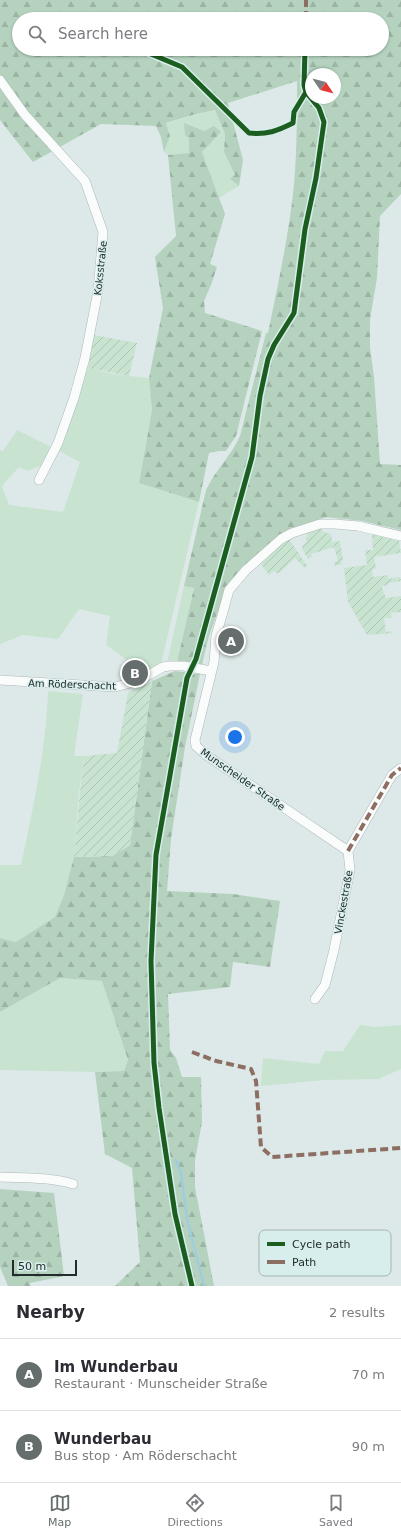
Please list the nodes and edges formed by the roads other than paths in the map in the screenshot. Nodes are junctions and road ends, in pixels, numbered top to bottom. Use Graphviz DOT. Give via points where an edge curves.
graph roads {
  1 [pos="0,80"];
  2 [pos="39,480"];
  3 [pos="401,536"];
  4 [pos="211,670"];
  5 [pos="0,680"];
  6 [pos="401,768"];
  7 [pos="348,851"];
  8 [pos="315,999"];
  9 [pos="0,1177"];
  10 [pos="73,1184"];
  1 -- 2 [label="street, Koksstraße" via="25,115 85,181 103,232 98,291 85,358 58,443"];
  3 -- 4 [label="street, Munscheider Straße" via="358,526 330,524 305,528 281,539 246,570 229,590 216,636 215,657"];
  4 -- 5 [label="street, Am Röderschacht" via="184,666 163,667 138,681 115,686"];
  4 -- 7 [label="street, Munscheider Straße" via="195,740 196,746"];
  6 -- 7 [label="street" via="392,775"];
  7 -- 8 [label="street, Vinckestraße" via="350,870 334,950 325,985"];
  9 -- 10 [label="street" via="43,1178"];
}
